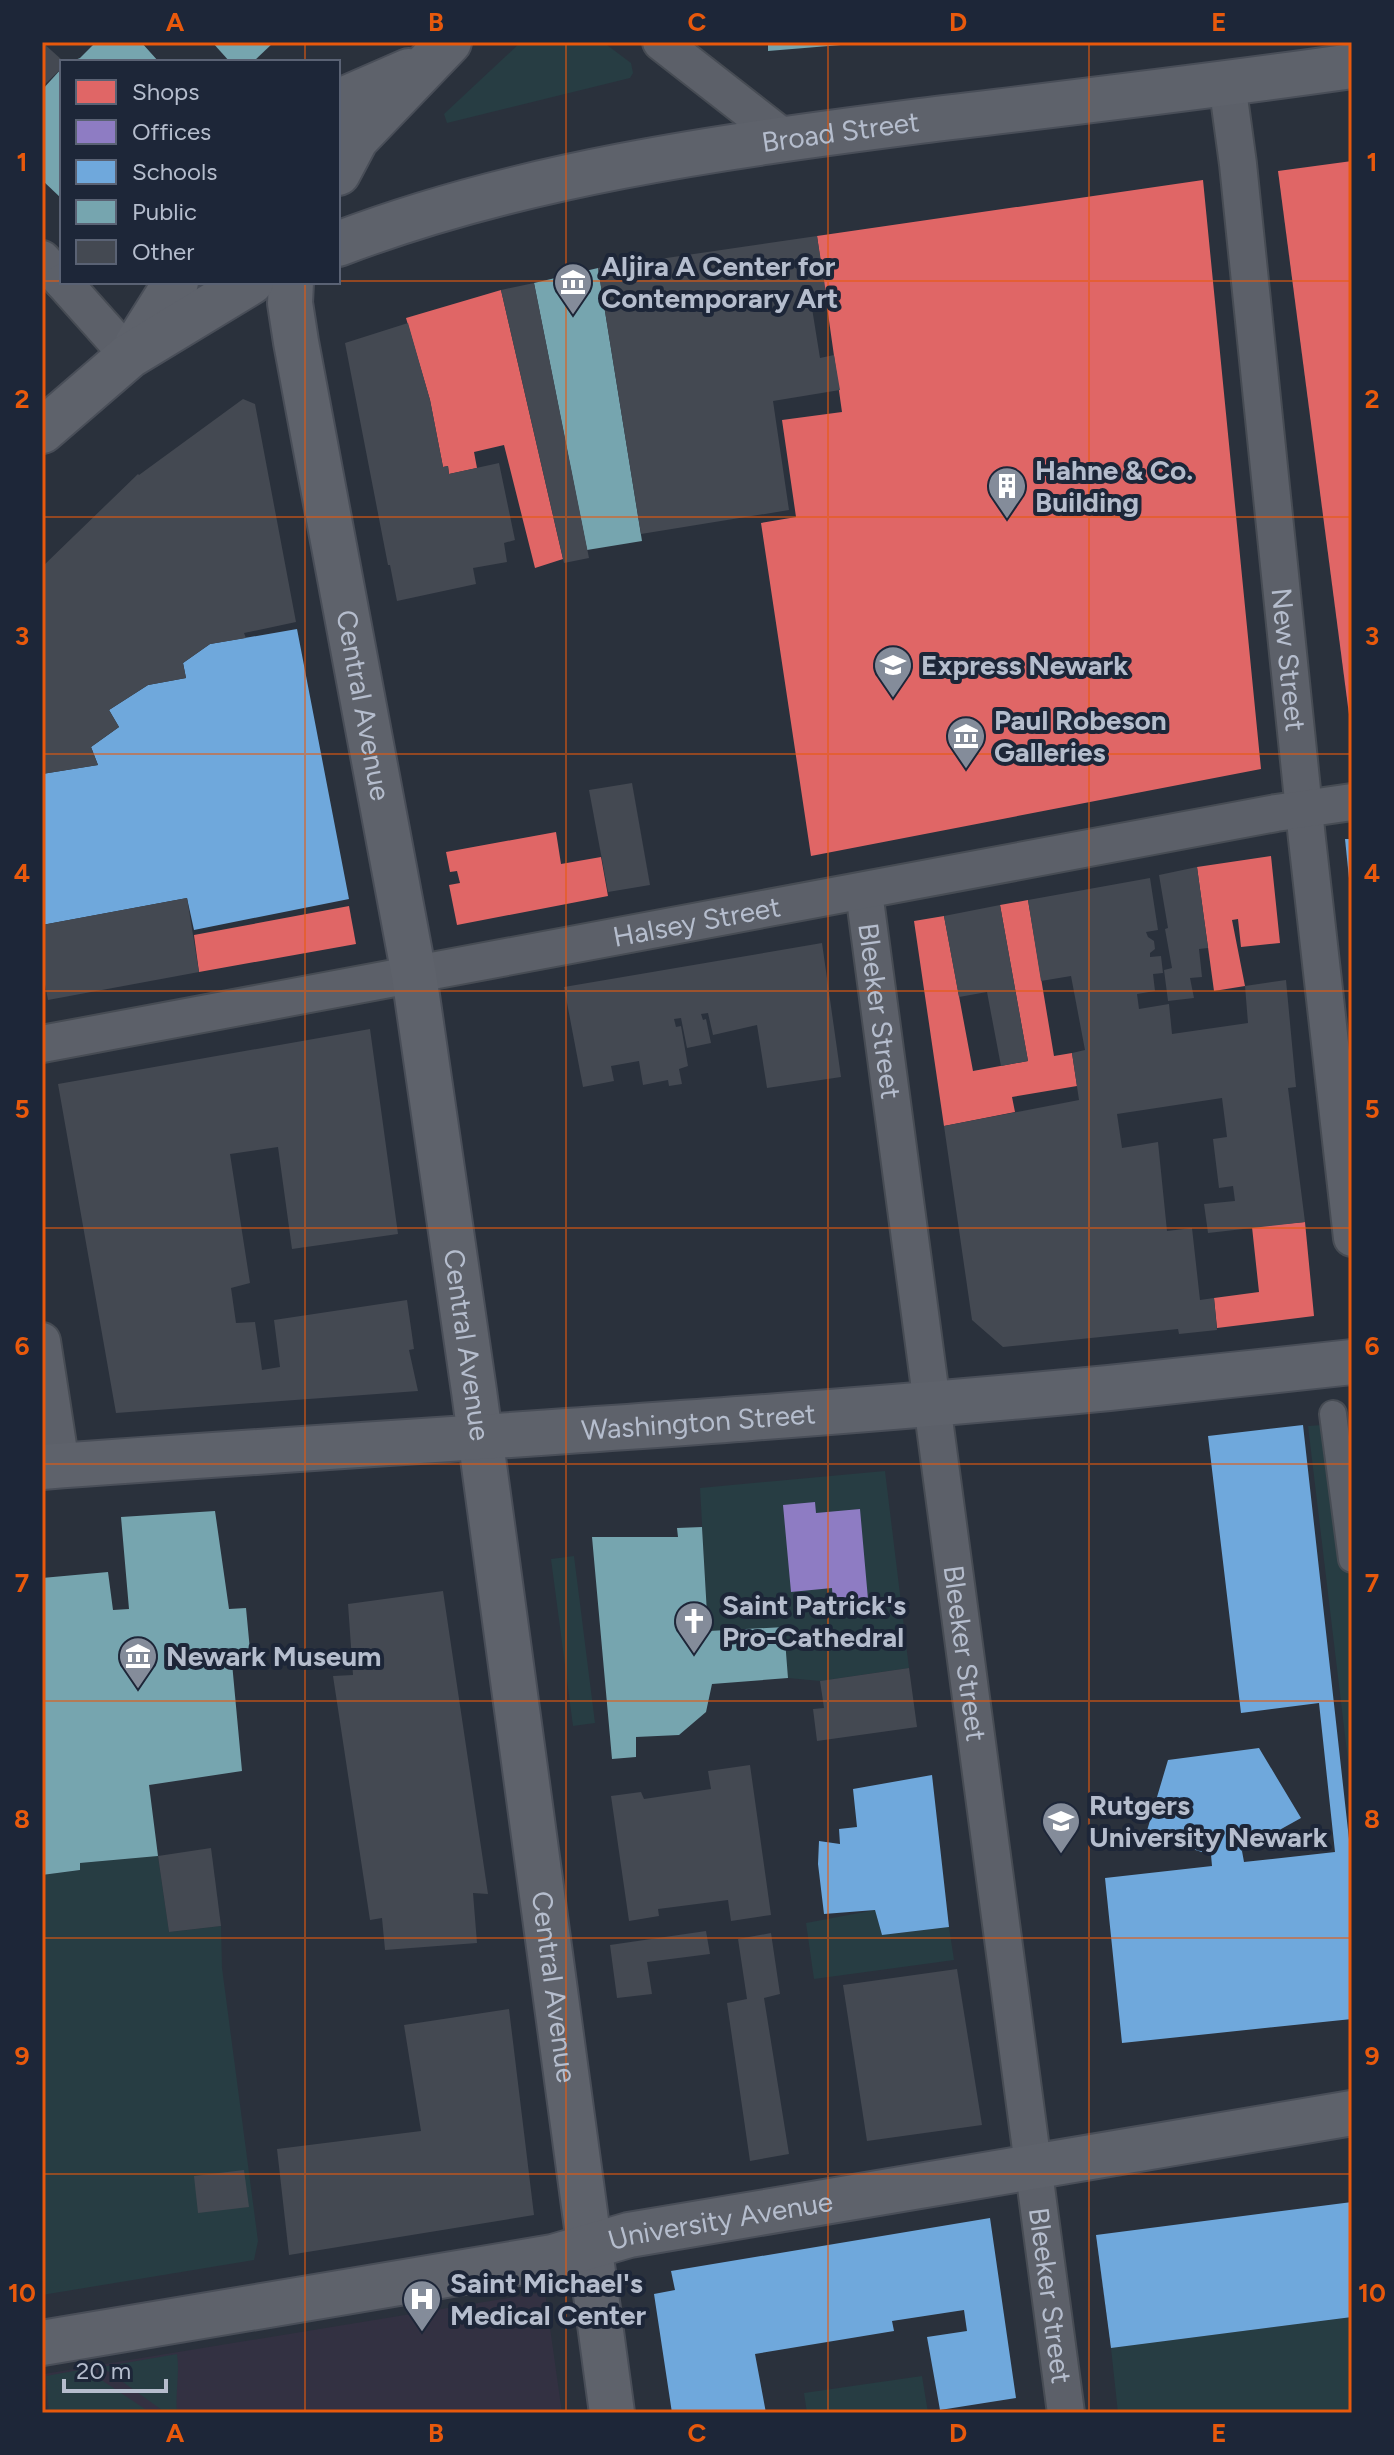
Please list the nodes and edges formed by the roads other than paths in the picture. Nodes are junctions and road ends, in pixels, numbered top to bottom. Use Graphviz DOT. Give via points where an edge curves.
graph roads {
  1 [pos="661,42"];
  2 [pos="439,52"];
  3 [pos="1352,66"];
  4 [pos="1227,83"];
  5 [pos="340,101"];
  6 [pos="784,138"];
  7 [pos="340,169"];
  8 [pos="340,243"];
  9 [pos="42,259"];
  10 [pos="60,279"];
  11 [pos="65,284"];
  12 [pos="175,284"];
  13 [pos="248,284"];
  14 [pos="291,284"];
  15 [pos="129,356"];
  16 [pos="42,431"];
  17 [pos="1352,802"];
  18 [pos="1304,809"];
  19 [pos="864,892"];
  20 [pos="414,975"];
  21 [pos="42,1044"];
  22 [pos="1352,1238"];
  23 [pos="42,1341"];
  24 [pos="1352,1362"];
  25 [pos="932,1403"];
  26 [pos="1333,1414"];
  27 [pos="480,1438"];
  28 [pos="52,1466"];
  29 [pos="1350,1523"];
  30 [pos="1352,1559"];
  31 [pos="1352,2113"];
  32 [pos="1034,2166"];
  33 [pos="590,2247"];
  34 [pos="42,2343"];
  35 [pos="612,2413"];
  36 [pos="1066,2413"];
  1 -- 6 [label="street"];
  2 -- 5 [label="main road"];
  2 -- 7 [label="main road" via="356,139"];
  3 -- 4 [label="main road, Broad Street"];
  4 -- 6 [label="main road, Broad Street"];
  4 -- 18 [label="street, New Street"];
  6 -- 8 [label="main road, Broad Street" via="526,187"];
  9 -- 10 [label="street"];
  11 -- 15 [label="street"];
  12 -- 15 [label="main road"];
  13 -- 15 [label="main road"];
  14 -- 20 [label="main road, Central Avenue" via="296,342"];
  15 -- 16 [label="main road"];
  17 -- 18 [label="street, Halsey Street"];
  18 -- 19 [label="street, Halsey Street"];
  18 -- 22 [label="street, New Street"];
  19 -- 20 [label="street, Halsey Street"];
  19 -- 25 [label="street, Bleeker Street"];
  20 -- 21 [label="street, Halsey Street"];
  20 -- 27 [label="main road, Central Avenue"];
  23 -- 28 [label="street"];
  24 -- 25 [label="main road, Washington Street"];
  25 -- 27 [label="main road, Washington Street"];
  25 -- 32 [label="street, Bleeker Street"];
  26 -- 29 [label="street"];
  27 -- 28 [label="main road, Washington Street"];
  27 -- 33 [label="main road, Central Avenue"];
  29 -- 30 [label="street"];
  31 -- 32 [label="main road, University Avenue"];
  32 -- 33 [label="main road, University Avenue" via="629,2235"];
  32 -- 36 [label="street, Bleeker Street"];
  33 -- 34 [label="main road, University Avenue"];
  33 -- 35 [label="main road, Central Avenue"];
}
